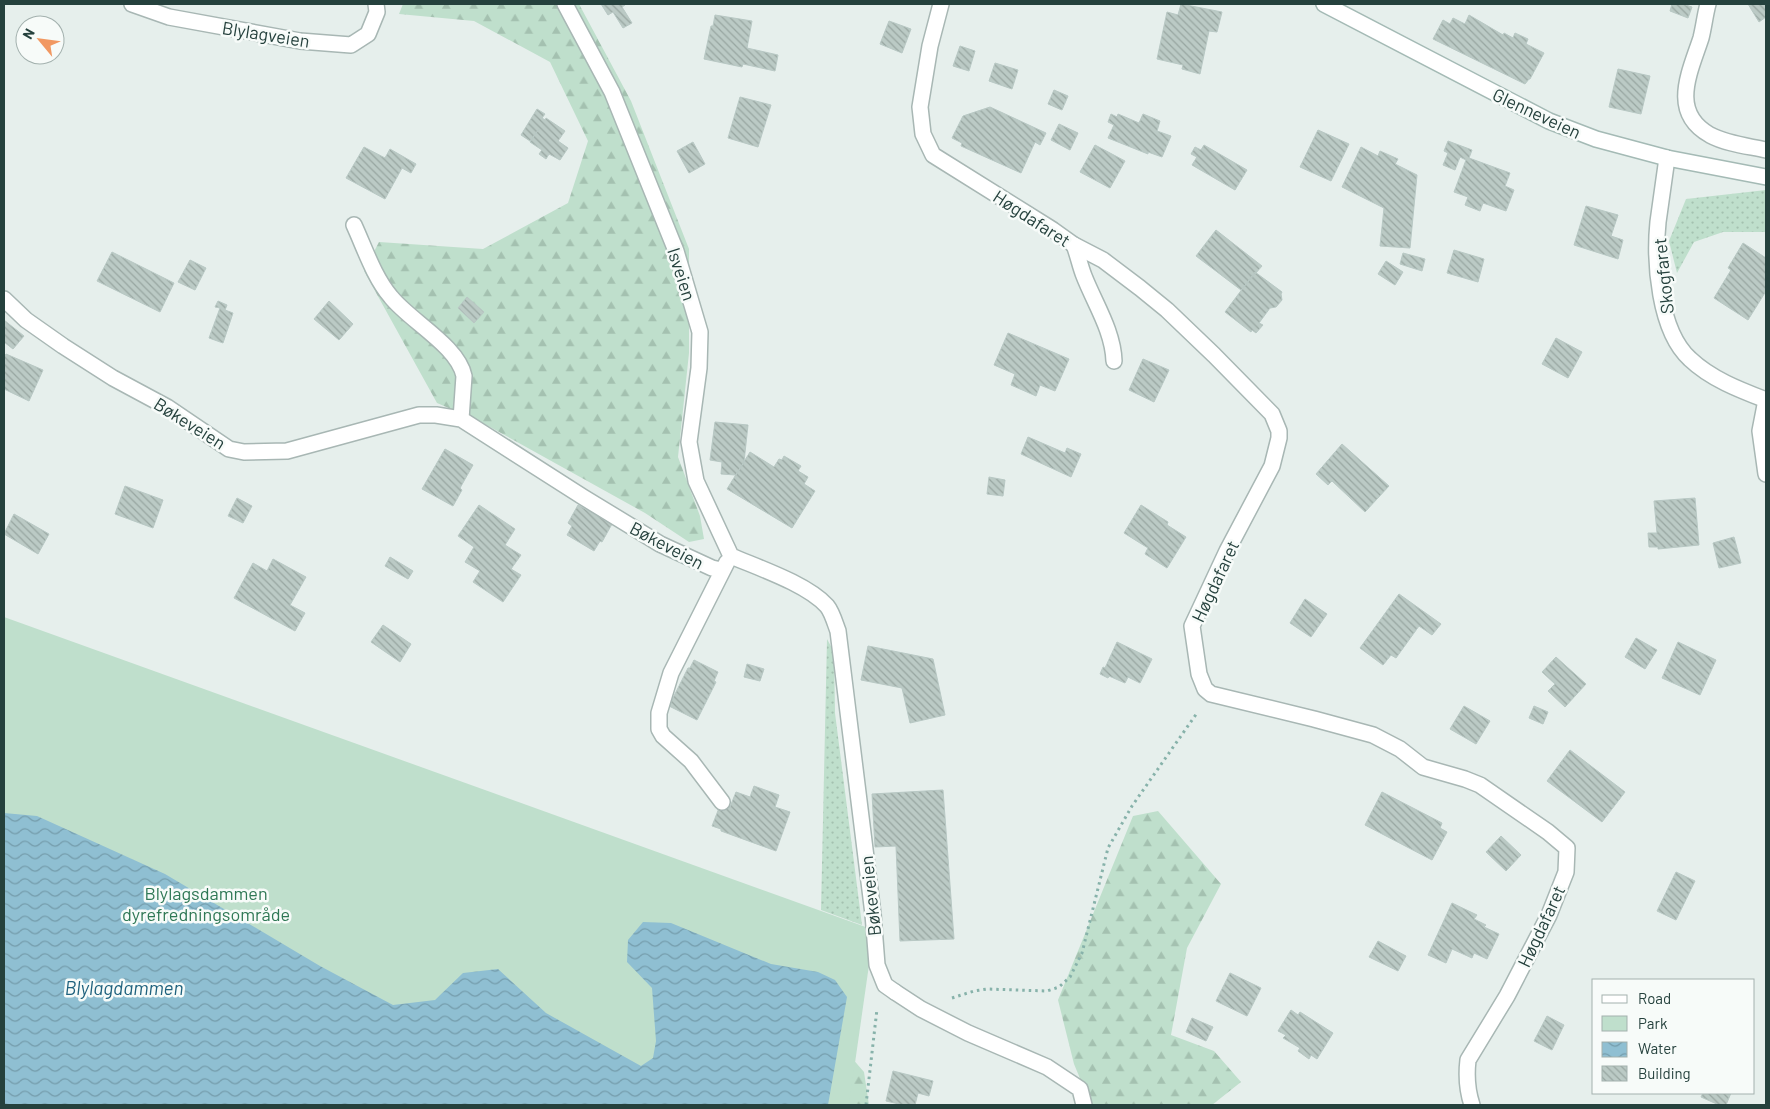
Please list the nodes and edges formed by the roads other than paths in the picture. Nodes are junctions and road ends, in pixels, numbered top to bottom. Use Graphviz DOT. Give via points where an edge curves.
graph roads {
  1 [pos="132,4"];
  2 [pos="376,4"];
  3 [pos="565,4"];
  4 [pos="941,4"];
  5 [pos="1324,4"];
  6 [pos="1708,4"];
  7 [pos="1766,150"];
  8 [pos="1666,158"];
  9 [pos="1766,177"];
  10 [pos="354,225"];
  11 [pos="1074,245"];
  12 [pos="4,299"];
  13 [pos="1114,362"];
  14 [pos="1766,400"];
  15 [pos="461,419"];
  16 [pos="1766,474"];
  17 [pos="731,556"];
  18 [pos="721,570"];
  19 [pos="722,802"];
  20 [pos="1084,1105"];
  21 [pos="1472,1105"];
  1 -- 2 [label="street, Blylagveien" via="169,17 300,41 352,45 368,34 377,12"];
  3 -- 17 [label="street, Isveien" via="612,92 679,260 700,332 699,368 689,442 694,471"];
  4 -- 11 [label="street, Høgdafaret" via="920,107 923,134 934,155"];
  5 -- 8 [label="street, Glenneveien" via="1549,121 1596,139"];
  6 -- 7 [label="street" via="1687,84 1687,112 1710,134"];
  8 -- 9 [label="street, Glenneveien"];
  8 -- 14 [label="street, Skogfaret" via="1658,224 1658,267 1667,323 1680,348 1704,372"];
  10 -- 15 [label="street" via="390,296 452,352 463,369"];
  11 -- 13 [label="street" via="1109,333"];
  11 -- 21 [label="street, Høgdafaret" via="1102,260 1166,310 1272,414 1279,431 1272,466 1192,626 1199,674 1205,689 1211,694 1374,735 1423,767 1480,786 1567,848 1566,872 1549,915 1507,996 1468,1060 1467,1090"];
  12 -- 15 [label="street, Bøkeveien" via="26,320 63,346 167,407 229,449 287,451 419,415"];
  14 -- 16 [label="street" via="1760,431"];
  15 -- 18 [label="street, Bøkeveien" via="660,544"];
  17 -- 18 [label="street, Bøkeveien"];
  17 -- 20 [label="street, Bøkeveien" via="806,590 828,607 838,631 877,965 890,988 921,1009 968,1033 1047,1067 1080,1089"];
  18 -- 19 [label="street" via="671,673 659,713 663,736 691,761"];
}
